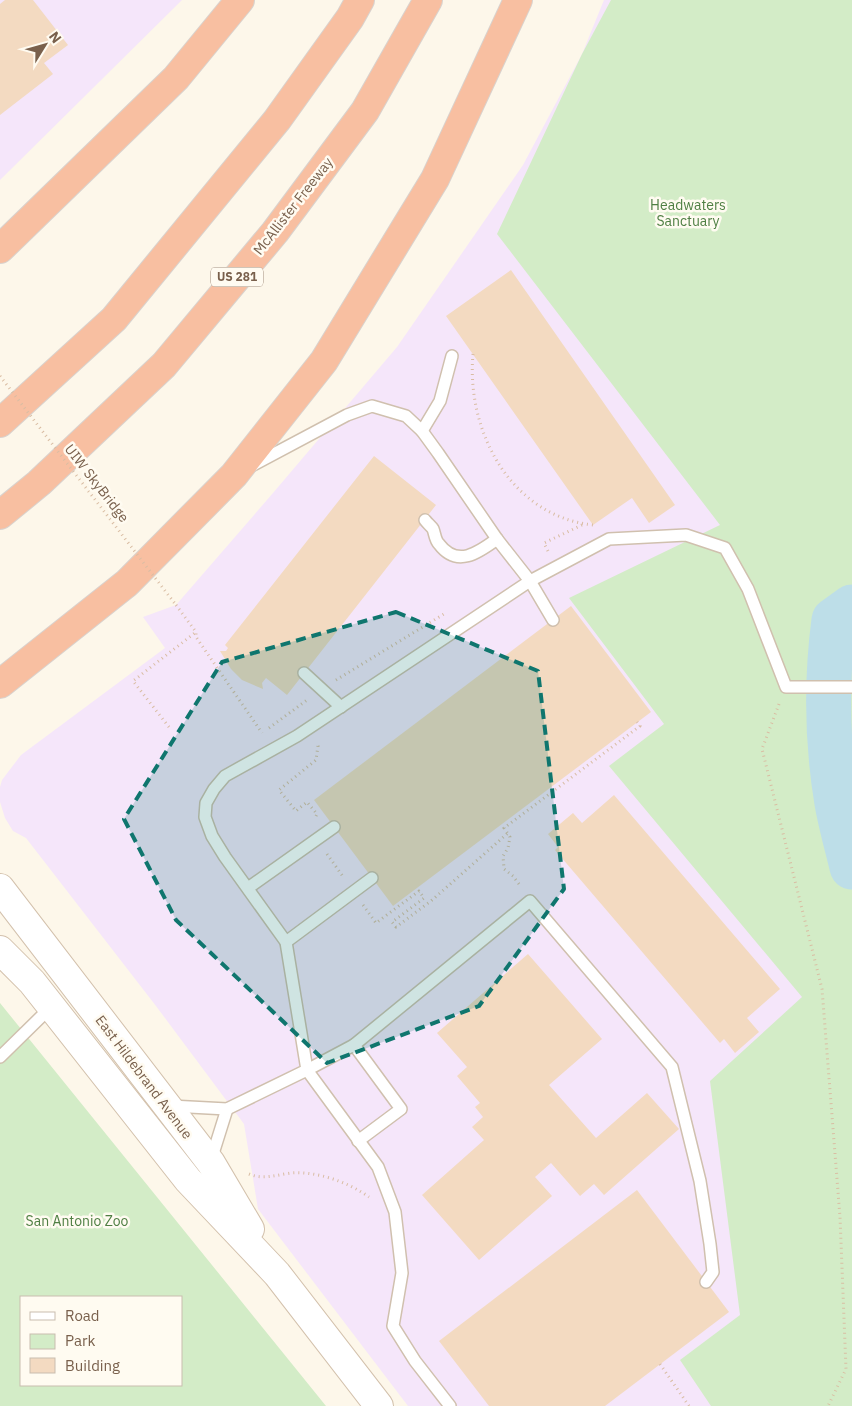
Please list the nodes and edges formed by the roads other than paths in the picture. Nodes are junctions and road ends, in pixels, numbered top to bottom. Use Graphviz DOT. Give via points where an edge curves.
graph roads {
  1 [pos="240,0"];
  2 [pos="360,0"];
  3 [pos="428,0"];
  4 [pos="518,0"];
  5 [pos="0,249"];
  6 [pos="452,356"];
  7 [pos="0,423"];
  8 [pos="422,431"];
  9 [pos="234,475"];
  10 [pos="0,514"];
  11 [pos="425,520"];
  12 [pos="497,539"];
  13 [pos="530,581"];
  14 [pos="553,620"];
  15 [pos="304,673"];
  16 [pos="0,684"];
  17 [pos="852,687"];
  18 [pos="341,707"];
  19 [pos="334,827"];
  20 [pos="372,878"];
  21 [pos="0,888"];
  22 [pos="248,888"];
  23 [pos="286,942"];
  24 [pos="0,950"];
  25 [pos="51,1007"];
  26 [pos="354,1045"];
  27 [pos="0,1056"];
  28 [pos="307,1070"];
  29 [pos="166,1105"];
  30 [pos="228,1109"];
  31 [pos="358,1141"];
  32 [pos="210,1163"];
  33 [pos="277,1274"];
  34 [pos="706,1282"];
  35 [pos="379,1406"];
  36 [pos="450,1406"];
  1 -- 5 [label="highway" via="176,78"];
  2 -- 7 [label="highway" via="277,120 114,319"];
  3 -- 10 [label="highway, McAllister Freeway / US 281" via="365,112 275,232 164,365 39,483"];
  4 -- 9 [label="highway" via="434,179 324,361"];
  6 -- 8 [label="lane" via="440,401"];
  8 -- 9 [label="lane" via="406,416 372,406 347,415"];
  8 -- 12 [label="lane"];
  9 -- 16 [label="highway" via="127,583"];
  11 -- 12 [label="lane" via="448,554 463,558 482,551"];
  12 -- 13 [label="lane"];
  13 -- 14 [label="lane"];
  13 -- 17 [label="lane" via="609,540 686,535 726,548 748,590 786,687"];
  13 -- 18 [label="lane"];
  15 -- 18 [label="lane"];
  18 -- 22 [label="lane" via="225,776 206,803 205,817 212,836"];
  19 -- 22 [label="lane"];
  20 -- 23 [label="lane"];
  21 -- 29 [label="main road, East Hildebrand Avenue"];
  22 -- 23 [label="lane"];
  23 -- 28 [label="lane"];
  24 -- 25 [label="main road, East Hildebrand Avenue" via="32,982"];
  25 -- 27 [label="lane"];
  25 -- 33 [label="main road, East Hildebrand Avenue" via="188,1180"];
  26 -- 28 [label="lane"];
  26 -- 31 [label="lane" via="401,1109"];
  26 -- 34 [label="lane" via="530,901 672,1067 700,1181 710,1244 713,1272"];
  28 -- 30 [label="lane"];
  28 -- 31 [label="lane"];
  29 -- 30 [label="lane"];
  29 -- 32 [label="main road, East Hildebrand Avenue"];
  30 -- 32 [label="lane"];
  31 -- 36 [label="lane" via="378,1167 395,1212 402,1273 393,1326"];
  32 -- 33 [label="main road, East Hildebrand Avenue"];
  33 -- 35 [label="main road, East Hildebrand Avenue"];
}
